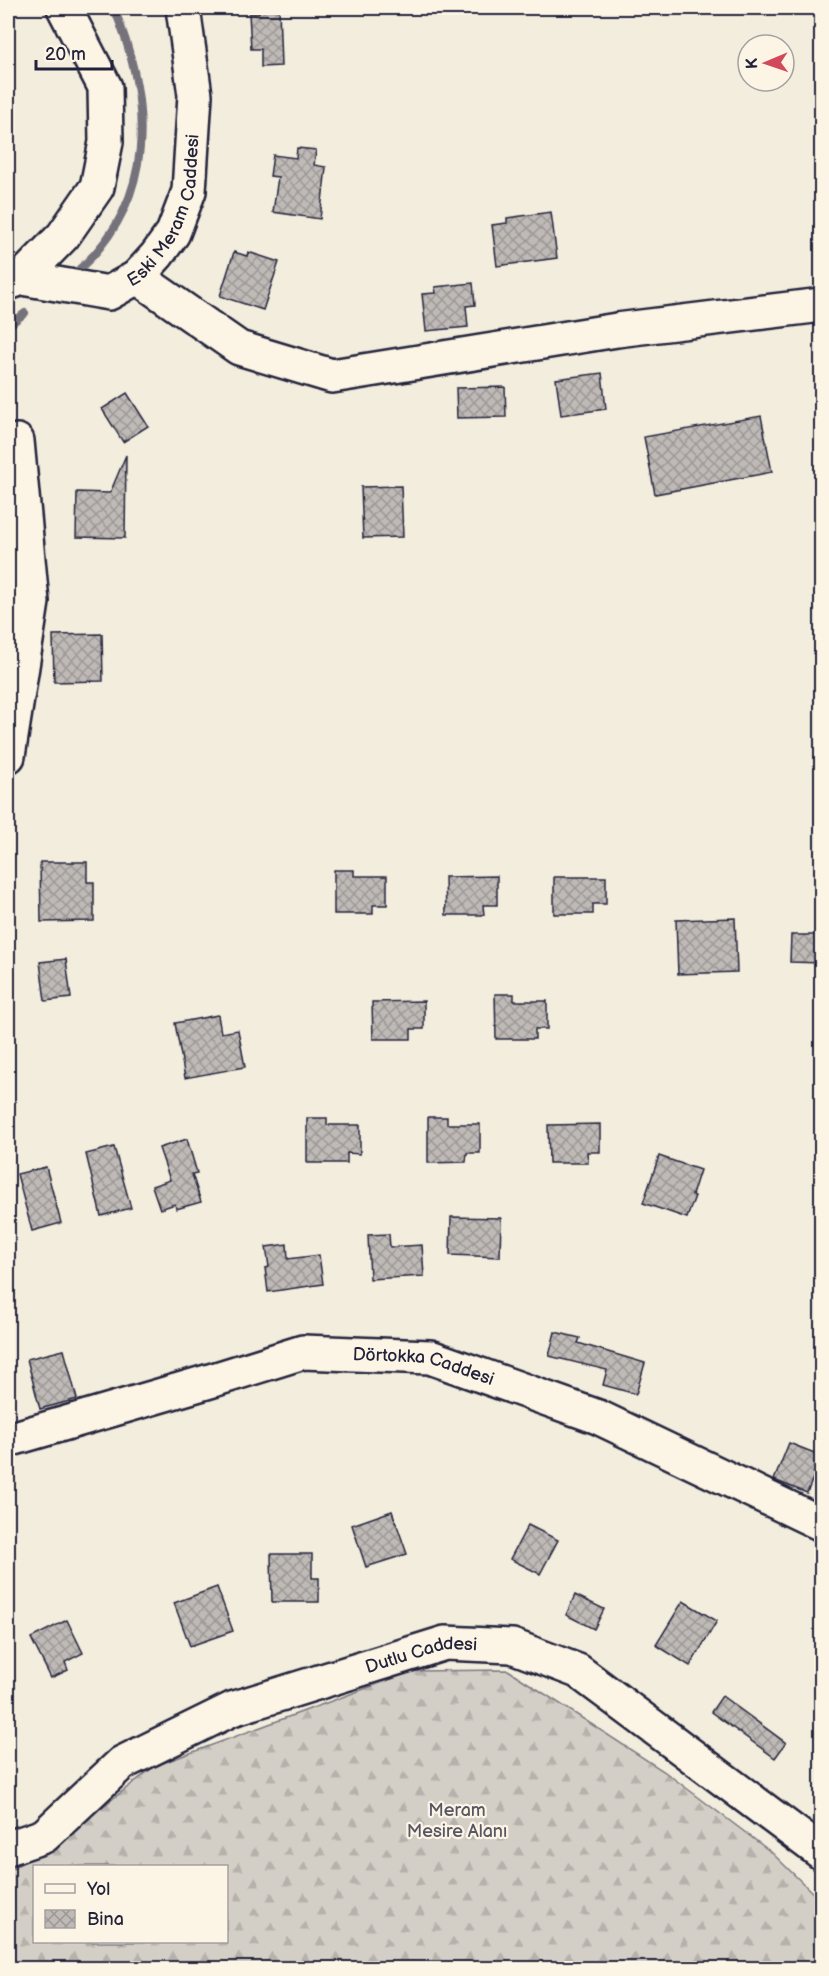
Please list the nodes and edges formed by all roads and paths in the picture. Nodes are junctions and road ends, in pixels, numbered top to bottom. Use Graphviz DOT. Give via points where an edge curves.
graph roads {
  1 [pos="64,8"];
  2 [pos="183,8"];
  3 [pos="137,277"];
  4 [pos="15,280"];
  5 [pos="822,305"];
  6 [pos="8,445"];
  7 [pos="8,756"];
  8 [pos="8,1440"];
  9 [pos="822,1524"];
  10 [pos="822,1832"];
  11 [pos="8,1837"];
  12 [pos="8,1848"];
  13 [pos="822,1853"];
  1 -- 4 [label="street" via="105,87 106,142 97,187 63,236"];
  2 -- 3 [label="street, Eski Meram Caddesi" via="195,95 189,191 173,232"];
  3 -- 4 [label="street, Eski Meram Caddesi" via="109,293"];
  3 -- 5 [label="street" via="239,348 333,376 617,330"];
  6 -- 7 [label="street" via="17,441 32,602"];
  8 -- 9 [label="street, Dörtokka Caddesi" via="303,1352 430,1357 598,1418"];
  10 -- 11 [label="street, Dutlu Caddesi" via="592,1670 546,1650 512,1641 461,1637 389,1645 208,1708 145,1736 33,1823"];
  12 -- 13 [label="street, Dutlu Caddesi" via="44,1836 122,1763 232,1708 445,1643 512,1646 578,1671"];
}
